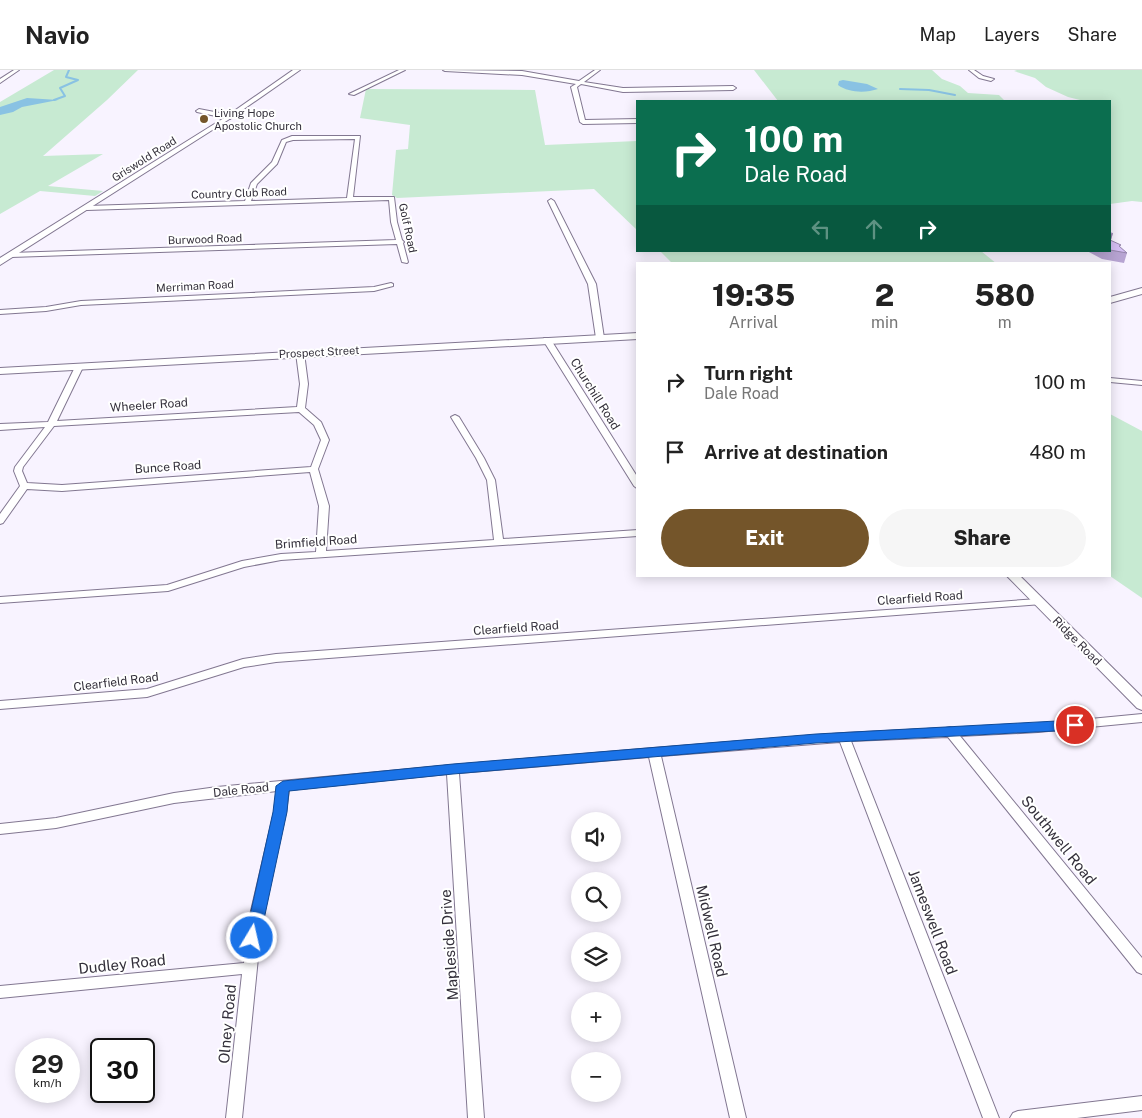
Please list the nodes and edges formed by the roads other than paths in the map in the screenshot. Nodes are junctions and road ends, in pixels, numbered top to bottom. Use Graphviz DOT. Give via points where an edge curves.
graph roads {
  1 [pos="17,70"];
  2 [pos="297,70"];
  3 [pos="403,70"];
  4 [pos="445,70"];
  5 [pos="598,70"];
  6 [pos="971,70"];
  7 [pos="991,79"];
  8 [pos="0,81"];
  9 [pos="578,83"];
  10 [pos="733,88"];
  11 [pos="352,94"];
  12 [pos="198,112"];
  13 [pos="230,117"];
  14 [pos="636,121"];
  15 [pos="392,198"];
  16 [pos="350,200"];
  17 [pos="551,201"];
  18 [pos="246,203"];
  19 [pos="87,208"];
  20 [pos="401,242"];
  21 [pos="11,255"];
  22 [pos="0,262"];
  23 [pos="405,262"];
  24 [pos="391,285"];
  25 [pos="1142,291"];
  26 [pos="1111,300"];
  27 [pos="0,312"];
  28 [pos="636,336"];
  29 [pos="600,338"];
  30 [pos="547,340"];
  31 [pos="300,353"];
  32 [pos="79,366"];
  33 [pos="0,371"];
  34 [pos="1111,380"];
  35 [pos="1142,383"];
  36 [pos="301,409"];
  37 [pos="455,417"];
  38 [pos="51,424"];
  39 [pos="0,427"];
  40 [pos="314,469"];
  41 [pos="636,483"];
  42 [pos="24,486"];
  43 [pos="4,507"];
  44 [pos="0,521"];
  45 [pos="636,533"];
  46 [pos="499,543"];
  47 [pos="321,554"];
  48 [pos="1014,577"];
  49 [pos="0,600"];
  50 [pos="1038,602"];
  51 [pos="0,705"];
  52 [pos="1142,705"];
  53 [pos="1142,718"];
  54 [pos="950,731"];
  55 [pos="844,737"];
  56 [pos="654,752"];
  57 [pos="453,769"];
  58 [pos="283,786"];
  59 [pos="0,829"];
  60 [pos="248,968"];
  61 [pos="1142,968"];
  62 [pos="0,992"];
  63 [pos="1142,1103"];
  64 [pos="234,1118"];
  65 [pos="476,1118"];
  66 [pos="738,1118"];
  67 [pos="991,1118"];
  68 [pos="1018,1118"];
  1 -- 8 [label="street"];
  2 -- 13 [label="street, Griswold Road"];
  3 -- 11 [label="street"];
  4 -- 9 [label="street" via="522,73"];
  5 -- 9 [label="street"];
  6 -- 7 [label="street"];
  9 -- 10 [label="street" via="623,90"];
  9 -- 14 [label="street" via="573,90 583,122"];
  12 -- 13 [label="street"];
  13 -- 19 [label="street, Griswold Road"];
  15 -- 16 [label="street, Country Club Road"];
  15 -- 20 [label="street, Golf Road" via="394,222"];
  16 -- 18 [label="street, Country Club Road"];
  16 -- 18 [label="street" via="358,137 292,138 284,141 275,163 254,183"];
  17 -- 29 [label="street" via="592,284"];
  18 -- 19 [label="street, Country Club Road"];
  19 -- 21 [label="street, Griswold Road"];
  20 -- 21 [label="street, Burwood Road"];
  20 -- 23 [label="street, Golf Road"];
  21 -- 22 [label="street, Griswold Road"];
  24 -- 27 [label="street, Merriman Road" via="374,289 81,303"];
  25 -- 26 [label="main road"];
  28 -- 29 [label="main road, Prospect Street"];
  29 -- 30 [label="main road, Prospect Street"];
  30 -- 31 [label="main road, Prospect Street"];
  30 -- 41 [label="street, Churchill Road"];
  31 -- 32 [label="main road, Prospect Street"];
  31 -- 36 [label="street" via="304,384"];
  32 -- 33 [label="main road, Prospect Street"];
  32 -- 38 [label="street"];
  34 -- 35 [label="street"];
  36 -- 38 [label="street, Wheeler Road"];
  36 -- 40 [label="street" via="318,424 324,435 324,445"];
  37 -- 46 [label="street" via="491,480"];
  38 -- 39 [label="street, Wheeler Road"];
  38 -- 42 [label="street" via="40,443 19,467"];
  40 -- 42 [label="street, Bunce Road" via="62,488"];
  40 -- 47 [label="street" via="324,506"];
  42 -- 43 [label="street"];
  43 -- 44 [label="street"];
  45 -- 46 [label="street, Brimfield Road"];
  46 -- 47 [label="street, Brimfield Road"];
  47 -- 49 [label="street, Brimfield Road" via="255,561 155,590"];
  48 -- 50 [label="street, Ridge Road"];
  50 -- 51 [label="street, Clearfield Road" via="276,658 243,663 147,692"];
  50 -- 52 [label="street, Ridge Road"];
  53 -- 54 [label="street, Dale Road" via="1038,728"];
  54 -- 55 [label="street, Dale Road"];
  54 -- 61 [label="street, Southwell Road"];
  55 -- 56 [label="street, Dale Road"];
  55 -- 67 [label="street, Jameswell Road"];
  56 -- 57 [label="street, Dale Road"];
  56 -- 66 [label="street, Midwell Road"];
  57 -- 58 [label="street, Dale Road"];
  57 -- 65 [label="street, Mapleside Drive"];
  58 -- 59 [label="street, Dale Road" via="196,795 56,823"];
  58 -- 60 [label="street, Olney Road"];
  60 -- 62 [label="street, Dudley Road"];
  60 -- 64 [label="street, Olney Road"];
  63 -- 68 [label="street"];
}
